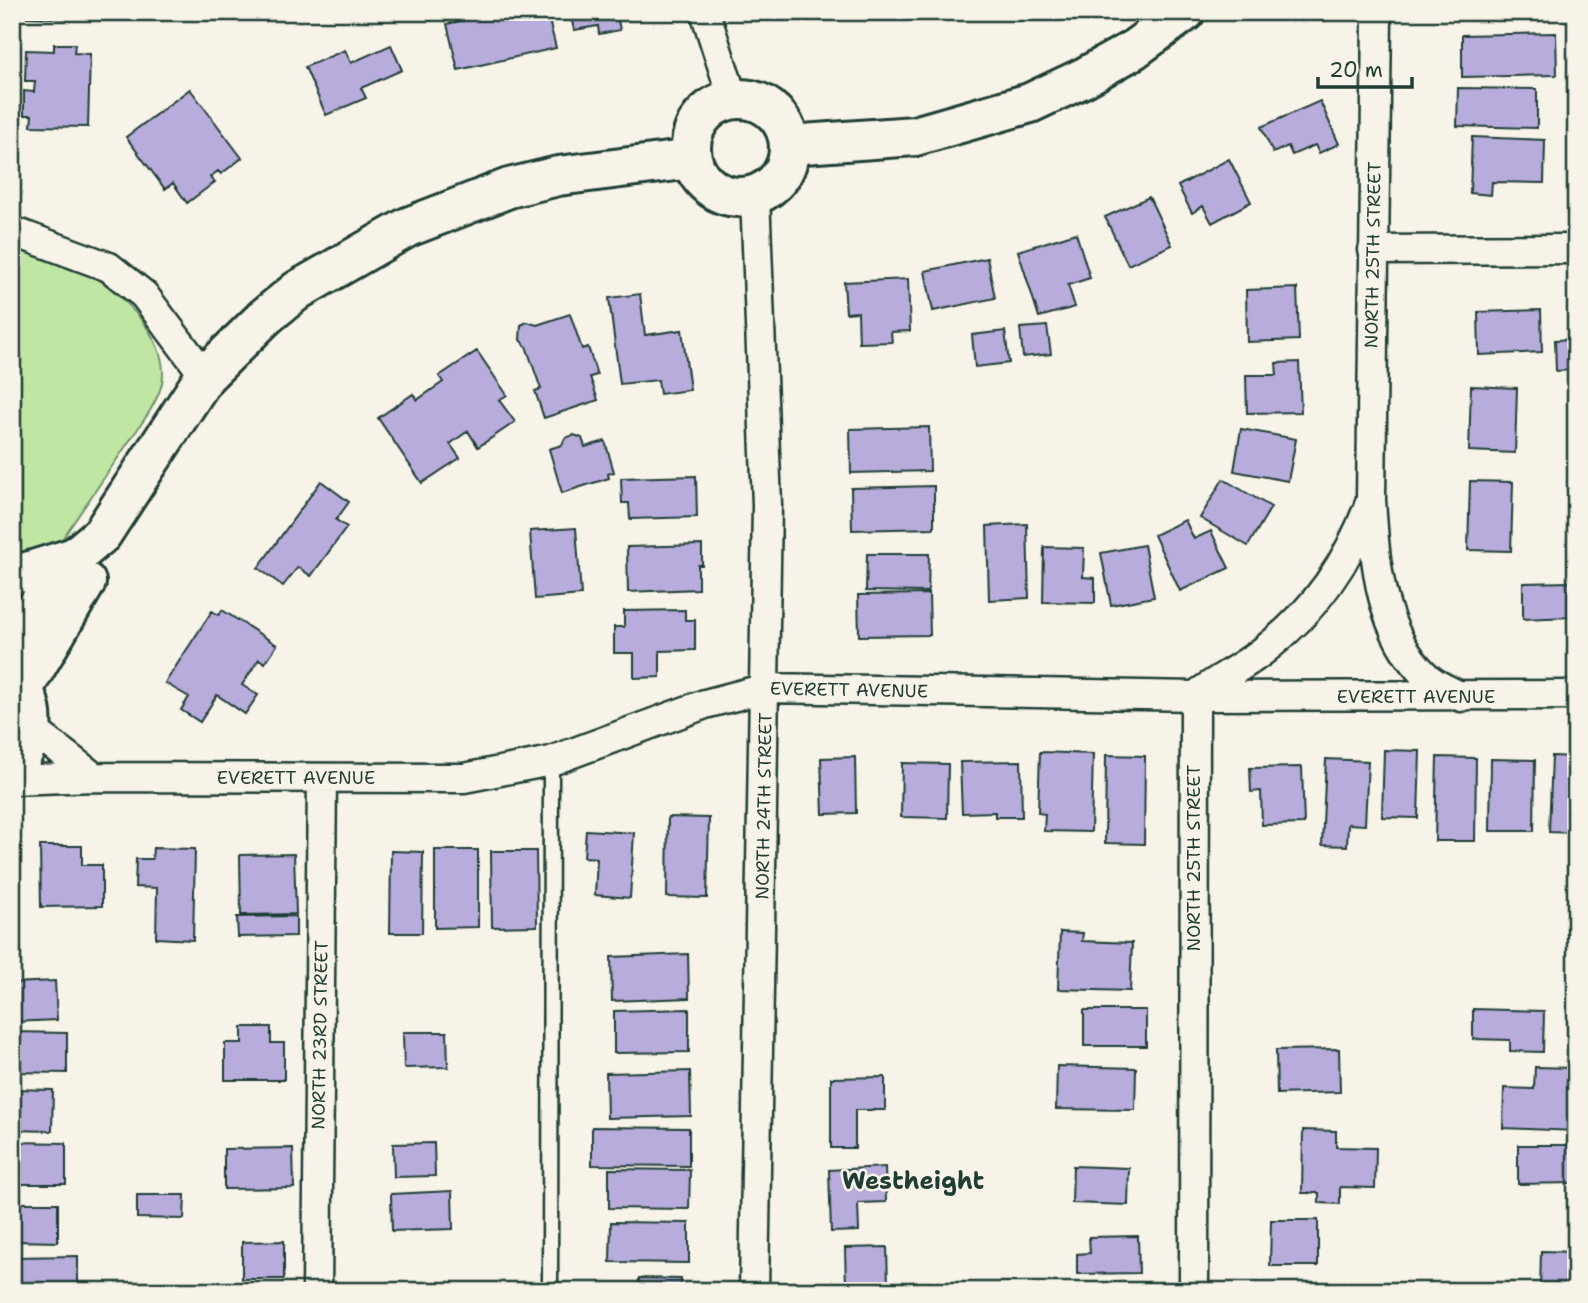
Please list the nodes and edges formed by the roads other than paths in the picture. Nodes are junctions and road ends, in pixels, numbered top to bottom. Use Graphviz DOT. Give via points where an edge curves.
graph roads {
  1 [pos="705,12"];
  2 [pos="1185,12"];
  3 [pos="1374,12"];
  4 [pos="733,99"];
  5 [pos="789,145"];
  6 [pos="692,159"];
  7 [pos="755,195"];
  8 [pos="12,232"];
  9 [pos="1576,249"];
  10 [pos="1373,250"];
  11 [pos="205,376"];
  12 [pos="1371,500"];
  13 [pos="89,546"];
  14 [pos="12,573"];
  15 [pos="12,639"];
  16 [pos="17,683"];
  17 [pos="766,688"];
  18 [pos="1576,695"];
  19 [pos="1195,696"];
  20 [pos="1462,697"];
  21 [pos="32,729"];
  22 [pos="551,761"];
  23 [pos="12,768"];
  24 [pos="94,777"];
  25 [pos="322,779"];
  26 [pos="12,780"];
  27 [pos="317,1291"];
  28 [pos="550,1291"];
  29 [pos="754,1291"];
  30 [pos="1194,1291"];
  1 -- 4 [label="street"];
  2 -- 5 [label="street" via="1133,50 1030,103 915,136"];
  3 -- 10 [label="street, NORTH 25TH STREET"];
  4 -- 5 [label="street" via="764,105 777,115"];
  4 -- 6 [label="street" via="705,114 691,143"];
  5 -- 7 [label="street" via="781,176"];
  6 -- 7 [label="street" via="703,180 723,194"];
  6 -- 11 [label="street" via="558,176 509,188 408,227 299,290"];
  7 -- 17 [label="street, NORTH 24TH STREET" via="767,505"];
  8 -- 11 [label="street" via="109,268 144,295"];
  9 -- 10 [label="street"];
  10 -- 12 [label="street, NORTH 25TH STREET"];
  11 -- 13 [label="street"];
  12 -- 19 [label="street, NORTH 25TH STREET" via="1359,534 1316,604 1261,652"];
  12 -- 20 [label="street, NORTH 25TH STREET" via="1382,599 1429,679"];
  13 -- 14 [label="street" via="27,572"];
  13 -- 15 [label="street"];
  13 -- 16 [label="street" via="93,571"];
  16 -- 21 [label="street" via="31,708"];
  17 -- 19 [label="street, EVERETT AVENUE"];
  17 -- 22 [label="street, EVERETT AVENUE" via="705,704"];
  17 -- 29 [label="street, NORTH 24TH STREET"];
  18 -- 20 [label="street, EVERETT AVENUE"];
  19 -- 20 [label="street, EVERETT AVENUE"];
  19 -- 30 [label="street, NORTH 25TH STREET"];
  21 -- 23 [label="street" via="28,746"];
  21 -- 24 [label="street"];
  22 -- 25 [label="street, EVERETT AVENUE" via="464,778"];
  22 -- 28 [label="lane"];
  24 -- 25 [label="street, EVERETT AVENUE"];
  24 -- 26 [label="street, EVERETT AVENUE"];
  25 -- 27 [label="street, NORTH 23RD STREET"];
}
